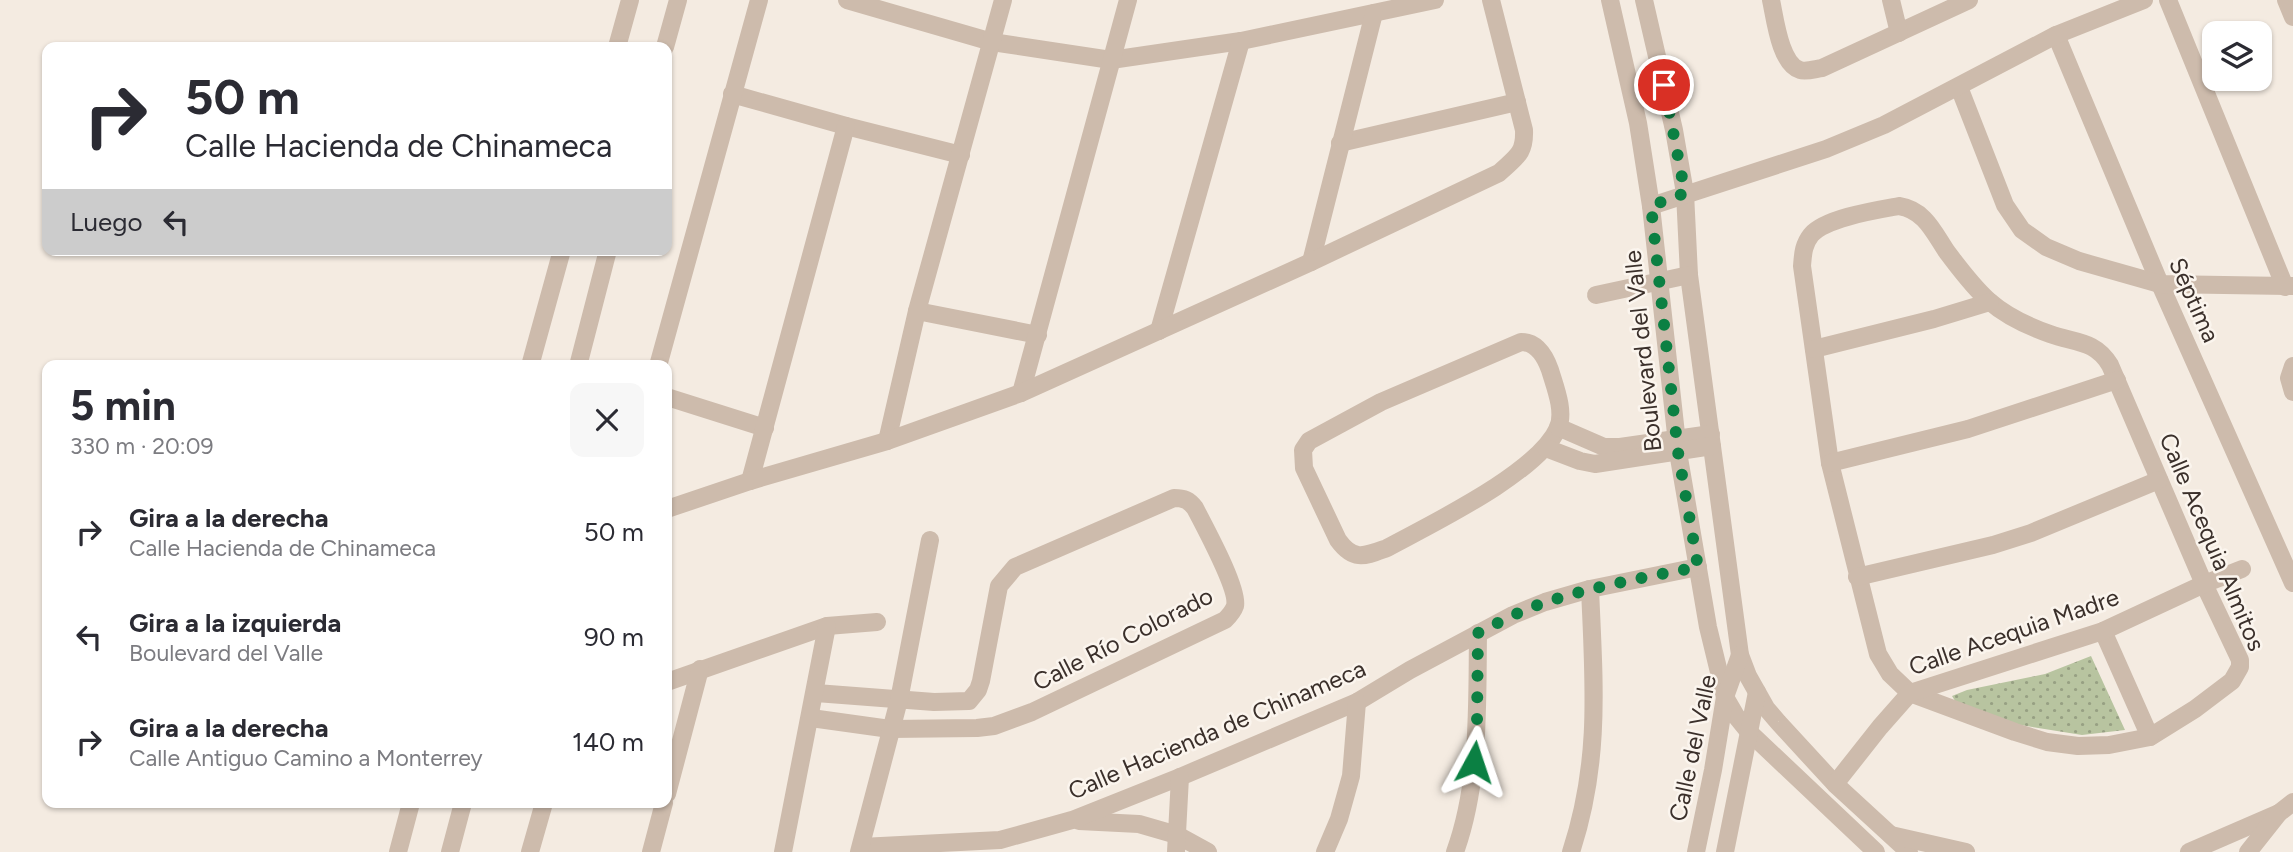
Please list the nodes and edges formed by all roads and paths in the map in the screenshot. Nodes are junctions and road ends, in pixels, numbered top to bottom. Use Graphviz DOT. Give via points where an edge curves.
graph roads {
  1 [pos="630,0"];
  2 [pos="678,0"];
  3 [pos="759,0"];
  4 [pos="847,0"];
  5 [pos="1003,0"];
  6 [pos="1128,0"];
  7 [pos="1436,0"];
  8 [pos="1490,0"];
  9 [pos="1610,0"];
  10 [pos="1644,0"];
  11 [pos="1771,0"];
  12 [pos="1891,0"];
  13 [pos="1969,0"];
  14 [pos="2144,0"];
  15 [pos="2168,0"];
  16 [pos="2286,0"];
  17 [pos="1374,13"];
  18 [pos="2293,17"];
  19 [pos="1899,33"];
  20 [pos="2056,35"];
  21 [pos="1241,41"];
  22 [pos="618,42"];
  23 [pos="666,42"];
  24 [pos="992,42"];
  25 [pos="1111,60"];
  26 [pos="1959,87"];
  27 [pos="732,94"];
  28 [pos="1517,102"];
  29 [pos="846,126"];
  30 [pos="1340,143"];
  31 [pos="961,155"];
  32 [pos="1685,193"];
  33 [pos="1651,206"];
  34 [pos="560,256"];
  35 [pos="606,256"];
  36 [pos="1311,262"];
  37 [pos="1689,275"];
  38 [pos="1659,281"];
  39 [pos="2160,284"];
  40 [pos="2289,286"];
  41 [pos="1596,295"];
  42 [pos="1990,302"];
  43 [pos="917,312"];
  44 [pos="1159,331"];
  45 [pos="1038,335"];
  46 [pos="1814,349"];
  47 [pos="532,360"];
  48 [pos="580,360"];
  49 [pos="659,360"];
  50 [pos="2293,366"];
  51 [pos="2117,380"];
  52 [pos="2293,392"];
  53 [pos="1021,393"];
  54 [pos="672,399"];
  55 [pos="1558,427"];
  56 [pos="765,428"];
  57 [pos="1711,440"];
  58 [pos="887,441"];
  59 [pos="1677,445"];
  60 [pos="1546,448"];
  61 [pos="1830,463"];
  62 [pos="2159,480"];
  63 [pos="750,481"];
  64 [pos="672,507"];
  65 [pos="930,540"];
  66 [pos="1698,567"];
  67 [pos="2242,569"];
  68 [pos="1857,577"];
  69 [pos="2293,583"];
  70 [pos="2204,584"];
  71 [pos="1590,590"];
  72 [pos="877,622"];
  73 [pos="827,626"];
  74 [pos="2103,631"];
  75 [pos="1478,633"];
  76 [pos="1740,655"];
  77 [pos="700,669"];
  78 [pos="672,680"];
  79 [pos="1757,692"];
  80 [pos="816,693"];
  81 [pos="1910,694"];
  82 [pos="1725,697"];
  83 [pos="898,700"];
  84 [pos="1357,702"];
  85 [pos="811,718"];
  86 [pos="890,729"];
  87 [pos="1749,732"];
  88 [pos="2150,737"];
  89 [pos="672,775"];
  90 [pos="1180,777"];
  91 [pos="1835,784"];
  92 [pos="410,808"];
  93 [pos="462,808"];
  94 [pos="543,808"];
  95 [pos="663,808"];
  96 [pos="2286,808"];
  97 [pos="1072,820"];
  98 [pos="1890,835"];
  99 [pos="1177,844"];
  100 [pos="860,850"];
  101 [pos="1728,850"];
  102 [pos="398,852"];
  103 [pos="450,852"];
  104 [pos="530,852"];
  105 [pos="651,852"];
  106 [pos="783,852"];
  107 [pos="1208,852"];
  108 [pos="1325,852"];
  109 [pos="1455,852"];
  110 [pos="1571,852"];
  111 [pos="1696,852"];
  112 [pos="1876,852"];
  113 [pos="1909,852"];
  114 [pos="1966,852"];
  115 [pos="2189,852"];
  116 [pos="2248,852"];
  1 -- 22 [label="street"];
  2 -- 23 [label="street"];
  3 -- 27 [label="street"];
  4 -- 24 [label="street"];
  5 -- 24 [label="street"];
  6 -- 25 [label="street"];
  7 -- 17 [label="street"];
  8 -- 28 [label="street"];
  9 -- 33 [label="street, Boulevard del Valle"];
  10 -- 32 [label="street"];
  11 -- 19 [label="street" via="1783,52 1801,70 1822,68"];
  12 -- 19 [label="street"];
  13 -- 19 [label="street"];
  14 -- 20 [label="street"];
  15 -- 40 [label="street"];
  16 -- 18 [label="street"];
  17 -- 21 [label="street"];
  17 -- 30 [label="street"];
  20 -- 26 [label="street"];
  20 -- 39 [label="street, Séptima"];
  21 -- 25 [label="street"];
  21 -- 44 [label="street"];
  24 -- 25 [label="street"];
  24 -- 31 [label="street"];
  25 -- 45 [label="street"];
  26 -- 32 [label="street" via="1838,144"];
  26 -- 39 [label="street" via="2012,218 2032,239 2079,261"];
  27 -- 29 [label="street"];
  27 -- 49 [label="street"];
  28 -- 30 [label="street"];
  28 -- 36 [label="street" via="1524,146 1499,173"];
  29 -- 31 [label="street"];
  29 -- 56 [label="street"];
  30 -- 36 [label="street"];
  31 -- 43 [label="street"];
  32 -- 33 [label="street"];
  32 -- 37 [label="street"];
  33 -- 38 [label="street, Boulevard del Valle"];
  34 -- 47 [label="street"];
  35 -- 48 [label="street"];
  36 -- 44 [label="street"];
  37 -- 38 [label="street"];
  37 -- 57 [label="street"];
  38 -- 41 [label="street"];
  38 -- 59 [label="street, Boulevard del Valle"];
  39 -- 40 [label="street"];
  39 -- 69 [label="street, Séptima"];
  42 -- 46 [label="street"];
  42 -- 46 [label="street, Calle Acequia Almitos" via="1920,214 1899,206 1854,216 1818,229 1803,249"];
  42 -- 51 [label="street, Calle Acequia Almitos" via="2036,328 2096,348"];
  43 -- 45 [label="street"];
  43 -- 58 [label="street"];
  44 -- 53 [label="street"];
  45 -- 53 [label="street"];
  46 -- 61 [label="street, Calle Acequia Almitos"];
  50 -- 52 [label="street" via="2289,378"];
  51 -- 61 [label="street" via="1968,429"];
  51 -- 62 [label="street, Calle Acequia Almitos"];
  53 -- 58 [label="street"];
  54 -- 56 [label="street"];
  55 -- 59 [label="street" via="1604,447"];
  55 -- 60 [label="street"];
  55 -- 60 [label="street" via="1558,398 1547,362 1535,346 1521,342 1321,433 1309,441 1302,458 1338,540 1354,555 1366,555 1387,548 1505,481"];
  56 -- 63 [label="street"];
  57 -- 59 [label="street"];
  57 -- 76 [label="street"];
  58 -- 63 [label="street"];
  59 -- 60 [label="street" via="1595,464"];
  59 -- 66 [label="street, Boulevard del Valle"];
  61 -- 68 [label="street, Calle Acequia Almitos"];
  62 -- 68 [label="street" via="2031,533"];
  62 -- 70 [label="street, Calle Acequia Almitos"];
  63 -- 64 [label="street"];
  65 -- 83 [label="street"];
  66 -- 71 [label="street, Calle Hacienda de Chinameca"];
  66 -- 82 [label="street, Boulevard del Valle"];
  67 -- 70 [label="street, Calle Acequia Madre"];
  68 -- 81 [label="street, Calle Acequia Almitos" via="1878,654"];
  70 -- 74 [label="street, Calle Acequia Madre"];
  70 -- 88 [label="street, Calle Acequia Almitos" via="2240,667 2217,694"];
  71 -- 75 [label="street, Calle Hacienda de Chinameca" via="1545,602"];
  71 -- 110 [label="street" via="1593,751"];
  72 -- 73 [label="street"];
  73 -- 77 [label="street"];
  73 -- 80 [label="street"];
  74 -- 81 [label="street, Calle Acequia Madre"];
  74 -- 88 [label="street"];
  75 -- 84 [label="street, Calle Hacienda de Chinameca"];
  75 -- 109 [label="street" via="1472,782"];
  76 -- 79 [label="street"];
  76 -- 82 [label="street, Calle del Valle"];
  77 -- 78 [label="street"];
  77 -- 89 [label="street"];
  79 -- 87 [label="street"];
  79 -- 91 [label="street"];
  80 -- 83 [label="street"];
  80 -- 85 [label="street"];
  81 -- 88 [label="street, Calle Acequia Almitos" via="2047,742 2109,745"];
  81 -- 91 [label="street, Calle Acequia Madre"];
  82 -- 87 [label="street"];
  82 -- 111 [label="street, Calle del Valle"];
  83 -- 86 [label="street"];
  83 -- 86 [label="street, Calle Río Colorado" via="969,701 973,697 981,681 999,586 1015,567 1174,498 1183,498 1195,508 1235,597 1236,605 1225,620 1010,721 977,728"];
  84 -- 90 [label="street, Calle Hacienda de Chinameca"];
  84 -- 108 [label="street" via="1351,776"];
  85 -- 86 [label="street"];
  85 -- 106 [label="street"];
  86 -- 100 [label="street"];
  87 -- 101 [label="street"];
  87 -- 112 [label="street"];
  90 -- 97 [label="street, Calle Hacienda de Chinameca"];
  90 -- 99 [label="street"];
  91 -- 98 [label="street"];
  92 -- 102 [label="street"];
  93 -- 103 [label="street"];
  94 -- 104 [label="street"];
  95 -- 105 [label="street"];
  96 -- 115 [label="street"];
  96 -- 116 [label="street"];
  97 -- 99 [label="street" via="1139,824"];
  97 -- 100 [label="street, Calle Hacienda de Chinameca" via="1000,840"];
  98 -- 113 [label="street"];
  98 -- 114 [label="street"];
  99 -- 107 [label="street"];
}
